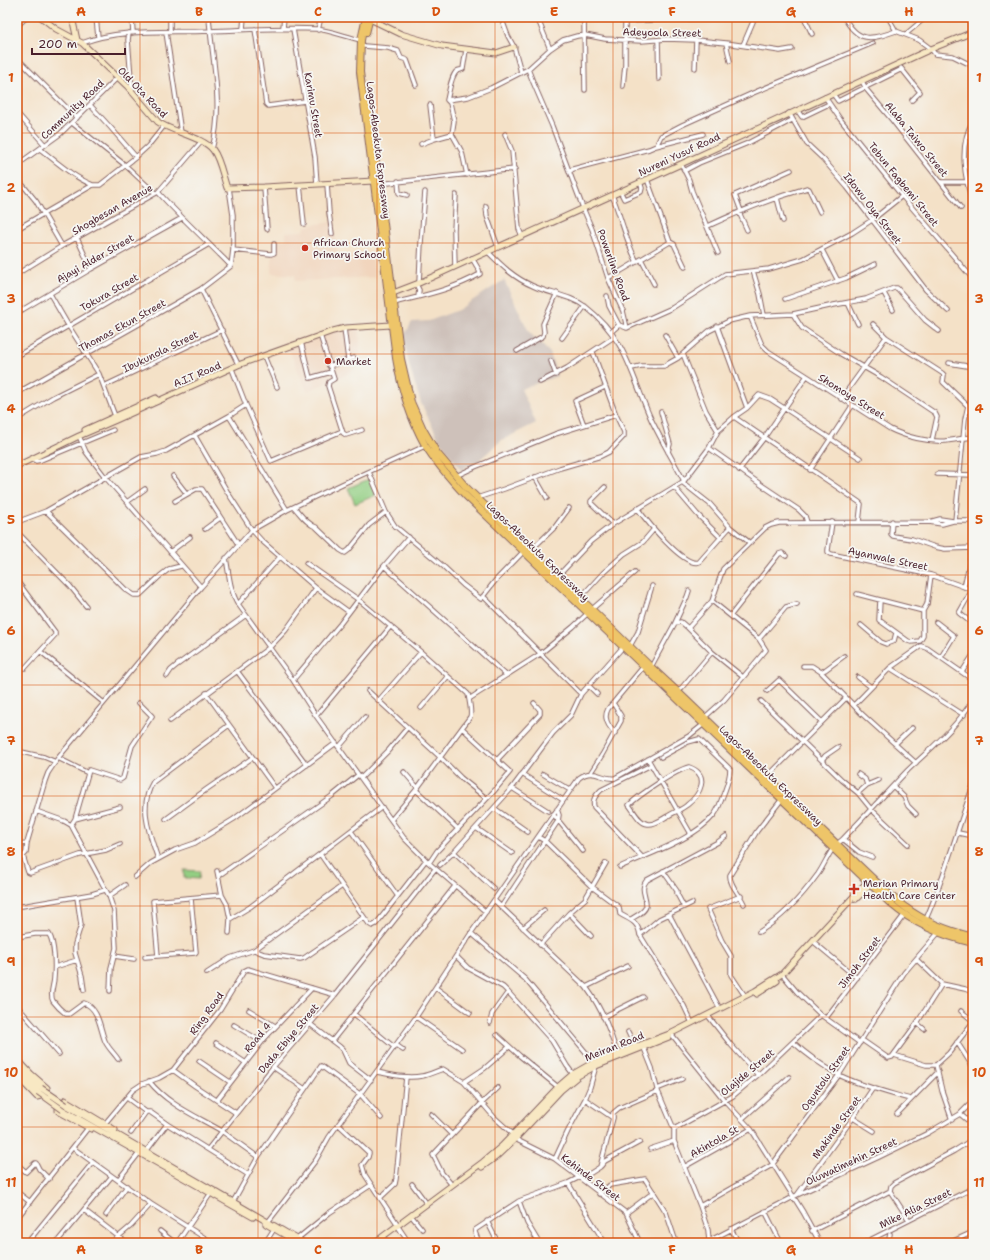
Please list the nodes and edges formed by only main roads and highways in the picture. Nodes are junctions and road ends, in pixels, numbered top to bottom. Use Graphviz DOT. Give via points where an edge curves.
graph roads {
  1 [pos="368,18"];
  2 [pos="376,183"];
  3 [pos="590,611"];
  4 [pos="626,647"];
  5 [pos="834,846"];
  6 [pos="973,937"];
  7 [pos="973,943"];
  1 -- 2 [label="highway, Lagos-Abeokuta Expressway" via="363,78"];
  1 -- 2 [label="highway, Lagos-Abeokuta Expressway" via="361,40 360,72"];
  2 -- 3 [label="highway, Lagos-Abeokuta Expressway" via="401,359 417,417 437,453 456,476 580,598"];
  2 -- 3 [label="highway, Lagos-Abeokuta Expressway" via="400,382 425,446 465,495"];
  3 -- 4 [label="highway, Lagos-Abeokuta Expressway"];
  4 -- 5 [label="highway, Lagos-Abeokuta Expressway" via="643,667"];
  4 -- 5 [label="highway, Lagos-Abeokuta Expressway" via="651,667 767,777"];
  5 -- 6 [label="highway, Lagos-Abeokuta Expressway" via="899,903 948,931"];
  5 -- 7 [label="highway, Lagos-Abeokuta Expressway" via="887,900 905,914 938,932"];
}
